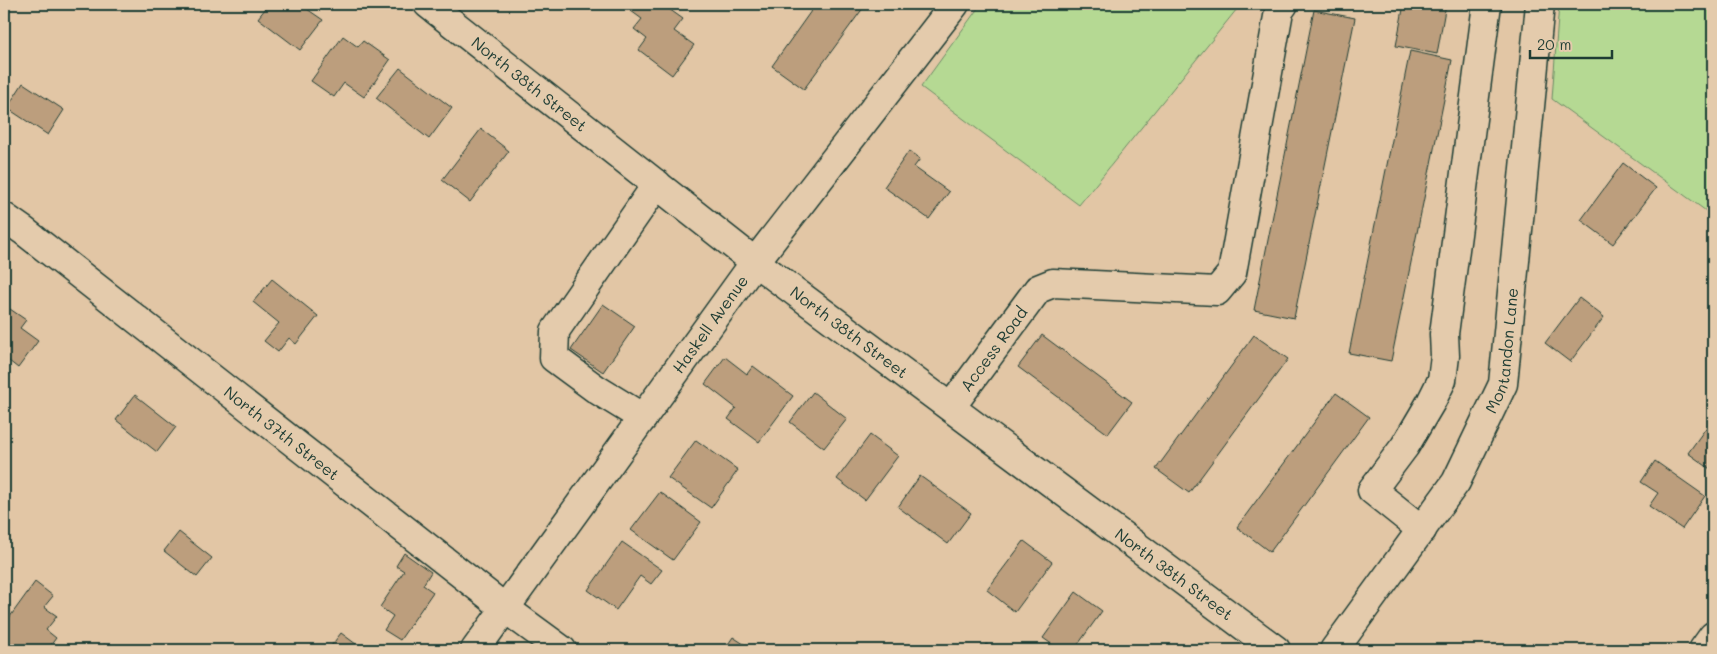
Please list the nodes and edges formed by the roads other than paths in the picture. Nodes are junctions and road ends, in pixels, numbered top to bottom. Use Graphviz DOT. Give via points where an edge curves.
graph roads {
  1 [pos="428,4"];
  2 [pos="955,4"];
  3 [pos="1284,4"];
  4 [pos="1487,4"];
  5 [pos="1540,4"];
  6 [pos="657,184"];
  7 [pos="4,217"];
  8 [pos="755,262"];
  9 [pos="951,407"];
  10 [pos="643,418"];
  11 [pos="1422,530"];
  12 [pos="506,609"];
  13 [pos="1713,636"];
  14 [pos="475,650"];
  15 [pos="562,650"];
  16 [pos="1276,650"];
  17 [pos="1334,650"];
  18 [pos="1703,650"];
  1 -- 6 [label="street, North 38th Street"];
  2 -- 8 [label="street, Haskell Avenue"];
  3 -- 9 [label="street, Access Road" via="1280,10 1232,272 1217,291 1053,283 1038,289"];
  4 -- 11 [label="street" via="1444,334 1442,380 1405,446 1372,490"];
  5 -- 11 [label="street, Montandon Lane" via="1503,384 1456,482"];
  6 -- 8 [label="street, North 38th Street"];
  6 -- 10 [label="street" via="555,332 554,358"];
  7 -- 12 [label="street, North 37th Street"];
  8 -- 9 [label="street, North 38th Street"];
  8 -- 10 [label="street, Haskell Avenue"];
  9 -- 16 [label="street, North 38th Street"];
  10 -- 12 [label="street, Haskell Avenue"];
  11 -- 17 [label="street, Montandon Lane"];
  12 -- 14 [label="street, Haskell Avenue"];
  12 -- 15 [label="street, North 37th Street"];
  13 -- 18 [label="street"];
}
